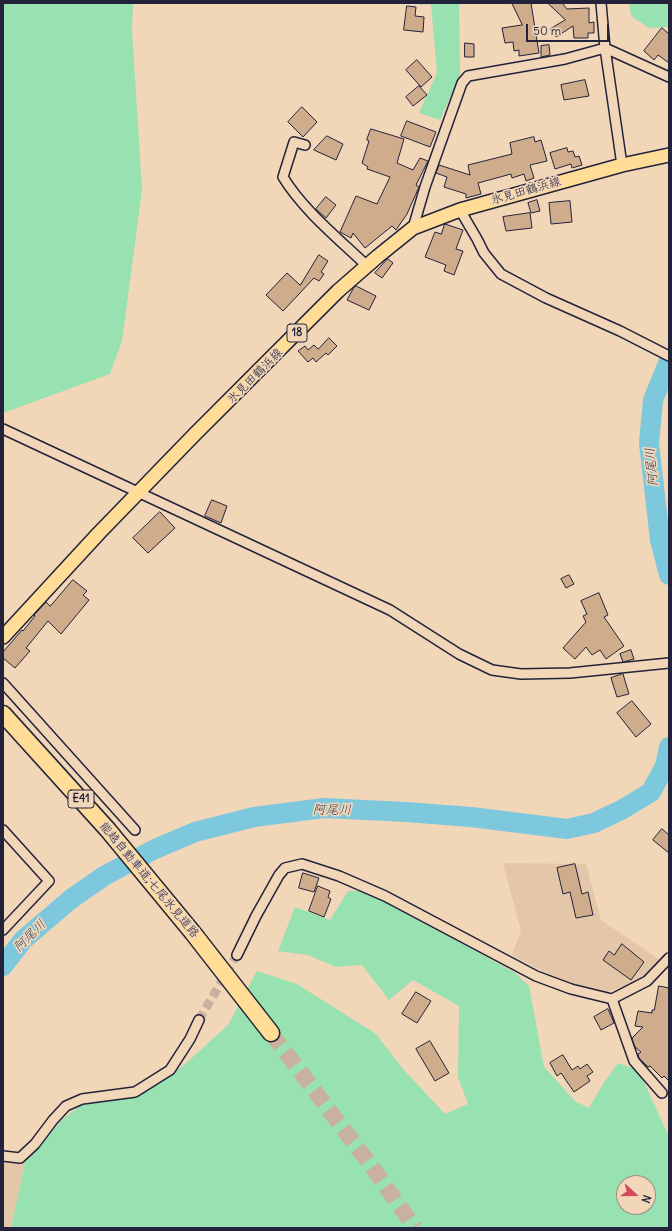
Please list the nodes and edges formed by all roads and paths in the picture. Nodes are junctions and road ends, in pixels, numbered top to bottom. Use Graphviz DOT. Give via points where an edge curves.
graph roads {
  1 [pos="601,3"];
  2 [pos="605,48"];
  3 [pos="669,77"];
  4 [pos="305,145"];
  5 [pos="669,155"];
  6 [pos="622,165"];
  7 [pos="460,210"];
  8 [pos="413,228"];
  9 [pos="367,266"];
  10 [pos="668,355"];
  11 [pos="3,429"];
  12 [pos="139,492"];
  13 [pos="3,637"];
  14 [pos="669,663"];
  15 [pos="3,683"];
  16 [pos="3,714"];
  17 [pos="3,725"];
  18 [pos="3,830"];
  19 [pos="135,830"];
  20 [pos="153,890"];
  21 [pos="3,930"];
  22 [pos="237,955"];
  23 [pos="669,958"];
  24 [pos="612,999"];
  25 [pos="199,1020"];
  26 [pos="268,1036"];
  27 [pos="662,1093"];
  28 [pos="3,1156"];
  1 -- 2 [label="street"];
  2 -- 3 [label="street"];
  2 -- 6 [label="street"];
  2 -- 8 [label="street" via="565,59 468,76 462,83"];
  4 -- 9 [label="street" via="294,142 283,177 290,189 319,220"];
  5 -- 6 [label="main road, 氷見田鶴浜線 / 18"];
  6 -- 7 [label="main road, 氷見田鶴浜線 / 18"];
  7 -- 8 [label="main road, 氷見田鶴浜線 / 18"];
  7 -- 10 [label="street" via="484,253 501,274"];
  8 -- 9 [label="main road, 氷見田鶴浜線 / 18"];
  9 -- 12 [label="main road, 氷見田鶴浜線 / 18"];
  11 -- 12 [label="street"];
  12 -- 13 [label="main road, 氷見田鶴浜線 / 18"];
  12 -- 14 [label="street" via="390,610 459,654 492,670 521,674 570,673"];
  15 -- 19 [label="street"];
  16 -- 20 [label="highway, 能越自動車道;七尾氷見道路 / E41" via="108,830"];
  17 -- 20 [label="highway, 能越自動車道;七尾氷見道路 / E41"];
  18 -- 21 [label="street" via="49,882"];
  20 -- 26 [label="highway, 能越自動車道;七尾氷見道路 / E41"];
  22 -- 24 [label="street" via="278,875 286,868 302,864 339,876 385,896 536,976 571,989"];
  23 -- 24 [label="street" via="647,981"];
  24 -- 27 [label="street" via="634,1061"];
  25 -- 28 [label="street" via="170,1070 135,1092 82,1099 66,1106 20,1158"];
}
